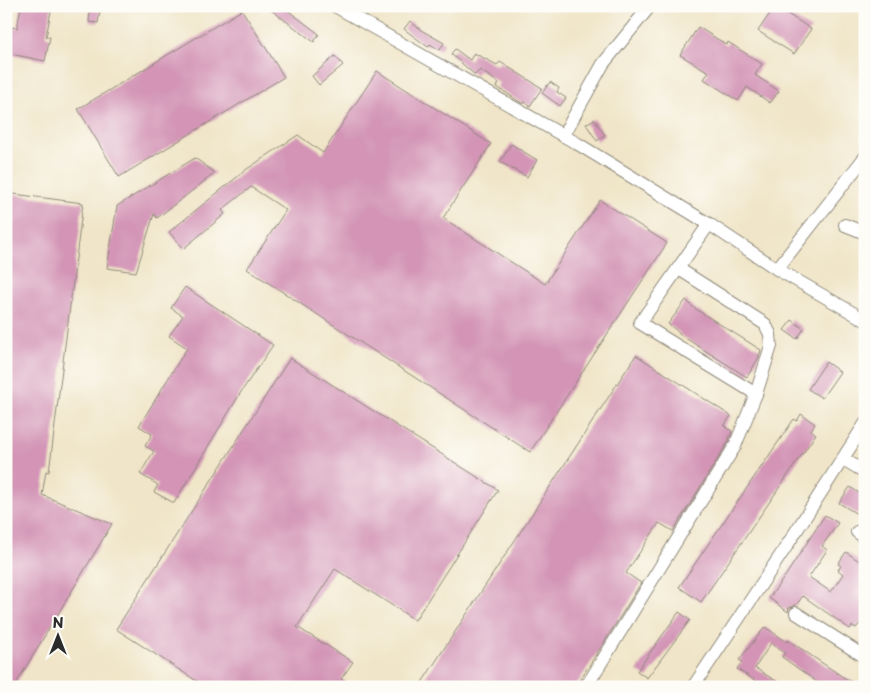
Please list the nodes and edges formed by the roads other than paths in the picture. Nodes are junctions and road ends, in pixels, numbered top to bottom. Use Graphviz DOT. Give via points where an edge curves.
graph roads {
  1 [pos="335,6"];
  2 [pos="650,6"];
  3 [pos="563,136"];
  4 [pos="865,156"];
  5 [pos="709,224"];
  6 [pos="845,225"];
  7 [pos="865,233"];
  8 [pos="777,269"];
  9 [pos="679,270"];
  10 [pos="865,320"];
  11 [pos="756,394"];
  12 [pos="865,424"];
  13 [pos="860,442"];
  14 [pos="843,459"];
  15 [pos="865,472"];
  16 [pos="796,613"];
  17 [pos="865,656"];
  18 [pos="586,687"];
  19 [pos="693,687"];
  1 -- 3 [label="street"];
  2 -- 3 [label="street" via="603,64"];
  3 -- 5 [label="street"];
  4 -- 8 [label="street"];
  5 -- 8 [label="street"];
  5 -- 9 [label="street"];
  6 -- 7 [label="street"];
  8 -- 10 [label="street"];
  9 -- 11 [label="street" via="765,324 771,346"];
  9 -- 11 [label="street" via="640,323"];
  11 -- 18 [label="street" via="735,446"];
  12 -- 13 [label="street"];
  13 -- 14 [label="street"];
  14 -- 15 [label="street"];
  14 -- 19 [label="street"];
  16 -- 17 [label="street"];
}
